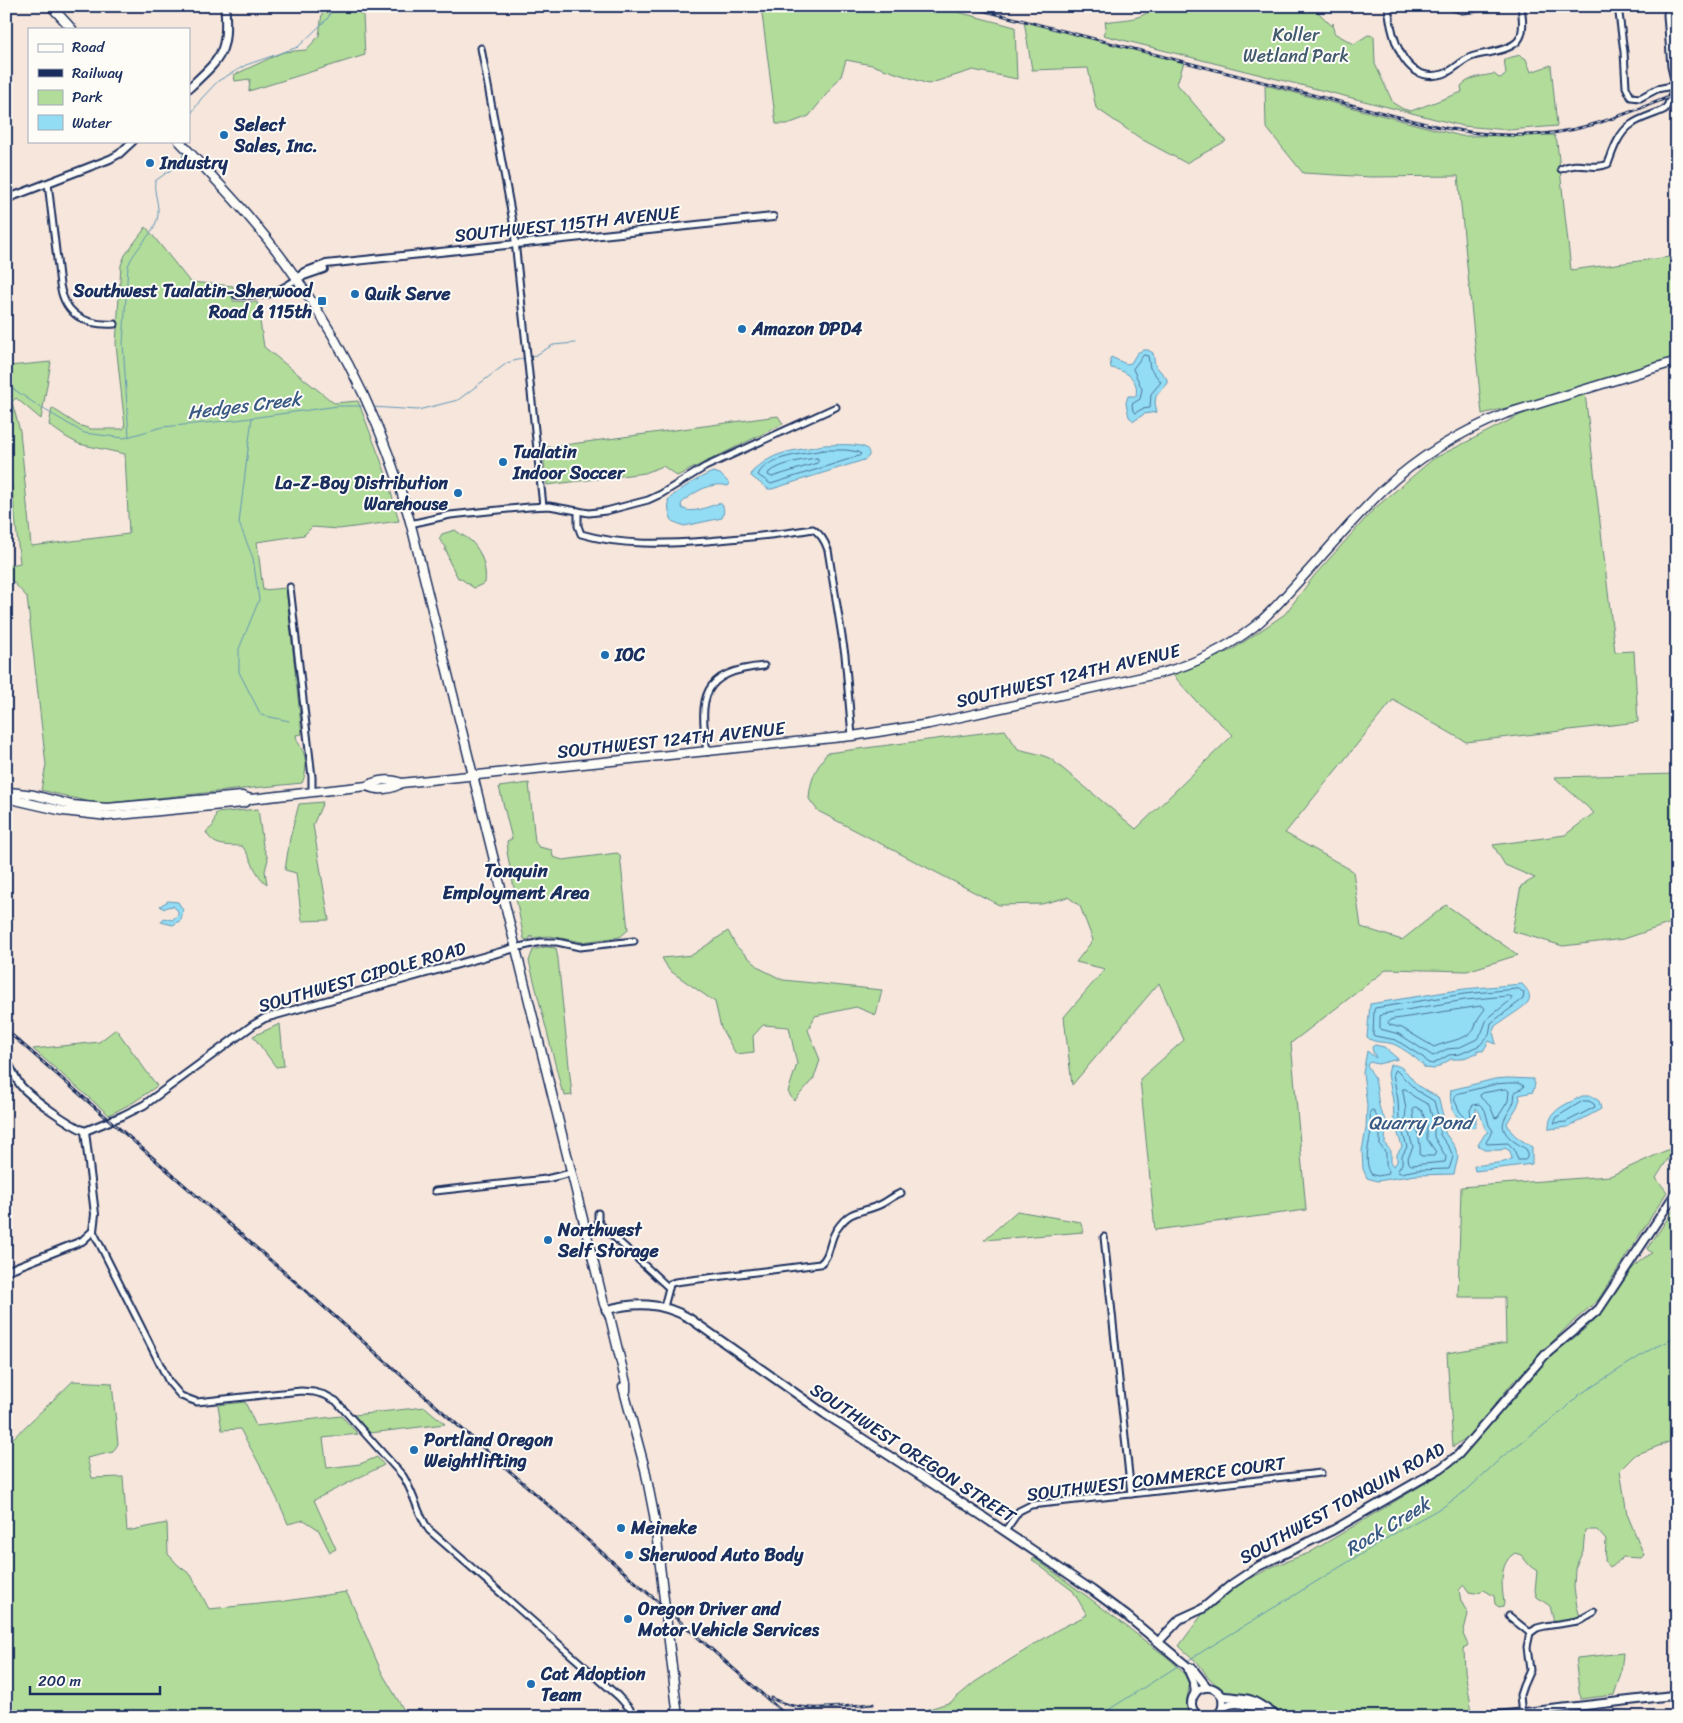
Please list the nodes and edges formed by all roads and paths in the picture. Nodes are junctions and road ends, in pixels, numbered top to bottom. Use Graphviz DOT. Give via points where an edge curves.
graph roads {
  1 [pos="51,6"];
  2 [pos="226,6"];
  3 [pos="1388,6"];
  4 [pos="1448,6"];
  5 [pos="1498,6"];
  6 [pos="1521,6"];
  7 [pos="1618,6"];
  8 [pos="1668,6"];
  9 [pos="71,28"];
  10 [pos="481,48"];
  11 [pos="1677,82"];
  12 [pos="190,87"];
  13 [pos="132,142"];
  14 [pos="180,142"];
  15 [pos="1561,169"];
  16 [pos="48,183"];
  17 [pos="6,199"];
  18 [pos="773,217"];
  19 [pos="515,244"];
  20 [pos="297,278"];
  21 [pos="236,295"];
  22 [pos="115,324"];
  23 [pos="1677,361"];
  24 [pos="836,406"];
  25 [pos="544,506"];
  26 [pos="578,511"];
  27 [pos="410,524"];
  28 [pos="290,587"];
  29 [pos="764,666"];
  30 [pos="852,736"];
  31 [pos="707,752"];
  32 [pos="473,775"];
  33 [pos="312,792"];
  34 [pos="6,796"];
  35 [pos="634,941"];
  36 [pos="516,948"];
  37 [pos="6,1058"];
  38 [pos="85,1131"];
  39 [pos="571,1173"];
  40 [pos="435,1191"];
  41 [pos="1677,1191"];
  42 [pos="901,1193"];
  43 [pos="598,1213"];
  44 [pos="93,1231"];
  45 [pos="1104,1237"];
  46 [pos="6,1271"];
  47 [pos="669,1288"];
  48 [pos="664,1307"];
  49 [pos="606,1310"];
  50 [pos="1321,1473"];
  51 [pos="1131,1494"];
  52 [pos="1005,1531"];
  53 [pos="1594,1612"];
  54 [pos="1509,1616"];
  55 [pos="1530,1633"];
  56 [pos="1159,1641"];
  57 [pos="1188,1667"];
  58 [pos="1207,1687"];
  59 [pos="1195,1692"];
  60 [pos="1677,1695"];
  61 [pos="1222,1696"];
  62 [pos="1223,1707"];
  63 [pos="1263,1708"];
  64 [pos="1522,1714"];
  65 [pos="632,1717"];
  66 [pos="678,1717"];
  67 [pos="1200,1717"];
  68 [pos="1214,1717"];
  69 [pos="1278,1717"];
  70 [pos="1485,1717"];
  1 -- 9 [label="main road"];
  2 -- 12 [label="main road" via="227,34 223,51"];
  3 -- 6 [label="street" via="1391,30 1400,54 1419,72 1436,75 1450,71 1469,58 1515,45 1523,29"];
  4 -- 5 [label="street" via="1462,10"];
  7 -- 11 [label="street" via="1626,86 1631,97 1640,98"];
  8 -- 11 [label="street" via="1671,67"];
  10 -- 19 [label="street"];
  11 -- 15 [label="street" via="1664,109 1624,130 1608,164 1597,167 1577,164"];
  13 -- 16 [label="street" via="110,159"];
  14 -- 20 [label="main road" via="248,215"];
  16 -- 17 [label="street"];
  16 -- 22 [label="street" via="61,291 66,303 75,314 89,322"];
  18 -- 19 [label="street, SOUTHWEST 115TH AVENUE"];
  19 -- 20 [label="street, SOUTHWEST 115TH AVENUE" via="316,267"];
  19 -- 25 [label="street"];
  20 -- 21 [label="street, SOUTHWEST 115TH AVENUE" via="270,294"];
  20 -- 27 [label="main road" via="338,346 362,394 387,454"];
  23 -- 30 [label="main road, SOUTHWEST 124TH AVENUE" via="1505,414 1440,447 1383,491 1264,618 1232,642 1203,658 1152,675 929,724"];
  24 -- 26 [label="street" via="712,463 648,500 606,512"];
  25 -- 26 [label="street"];
  25 -- 27 [label="street" via="450,515"];
  26 -- 30 [label="street" via="581,534 599,540 630,543 764,537 814,529 828,550 845,655"];
  27 -- 32 [label="main road"];
  28 -- 33 [label="street"];
  29 -- 31 [label="street" via="728,673 712,686 704,711"];
  30 -- 31 [label="main road, SOUTHWEST 124TH AVENUE"];
  31 -- 32 [label="main road, SOUTHWEST 124TH AVENUE"];
  32 -- 33 [label="main road, SOUTHWEST 124TH AVENUE" via="401,783 395,780"];
  32 -- 36 [label="main road"];
  33 -- 34 [label="main road, SOUTHWEST 124TH AVENUE" via="251,798 243,803 108,816 63,811"];
  35 -- 36 [label="street" via="580,947 541,942"];
  36 -- 38 [label="street, SOUTHWEST CIPOLE ROAD" via="265,1018 144,1105"];
  36 -- 39 [label="main road"];
  37 -- 38 [label="street" via="25,1090"];
  38 -- 44 [label="street" via="95,1214"];
  39 -- 40 [label="street" via="546,1179"];
  39 -- 49 [label="main road"];
  41 -- 56 [label="main road, SOUTHWEST TONQUIN ROAD" via="1599,1309 1540,1360 1458,1455 1333,1530 1252,1570 1202,1608 1180,1619"];
  42 -- 47 [label="street" via="876,1206 852,1212 836,1229 827,1256 820,1264 675,1282"];
  43 -- 47 [label="street" via="600,1224"];
  44 -- 46 [label="street" via="82,1241"];
  44 -- 65 [label="street" via="177,1393 197,1402 301,1391 320,1393 336,1401 403,1476 429,1530 618,1696"];
  45 -- 51 [label="street"];
  47 -- 48 [label="street"];
  48 -- 49 [label="main road, SOUTHWEST OREGON STREET" via="634,1304"];
  48 -- 52 [label="main road, SOUTHWEST OREGON STREET" via="689,1318 837,1423"];
  49 -- 66 [label="main road" via="626,1383 654,1515"];
  50 -- 51 [label="street, SOUTHWEST COMMERCE COURT"];
  51 -- 52 [label="street, SOUTHWEST COMMERCE COURT" via="1031,1505 1019,1511"];
  52 -- 56 [label="main road, SOUTHWEST OREGON STREET" via="1092,1590"];
  53 -- 55 [label="street" via="1578,1621 1537,1628"];
  54 -- 55 [label="street"];
  55 -- 64 [label="street" via="1527,1647 1530,1670 1520,1695"];
  56 -- 57 [label="main road, SOUTHWEST OREGON STREET"];
  57 -- 58 [label="main road, SOUTHWEST OREGON STREET"];
  57 -- 59 [label="main road"];
  58 -- 59 [label="main road"];
  58 -- 61 [label="main road, SOUTHWEST OREGON STREET" via="1214,1688"];
  59 -- 67 [label="main road" via="1190,1704"];
  60 -- 64 [label="main road"];
  61 -- 62 [label="main road"];
  61 -- 63 [label="main road" via="1248,1700"];
  62 -- 63 [label="main road" via="1235,1702"];
  62 -- 68 [label="main road"];
  63 -- 69 [label="main road"];
  64 -- 70 [label="main road"];
}
